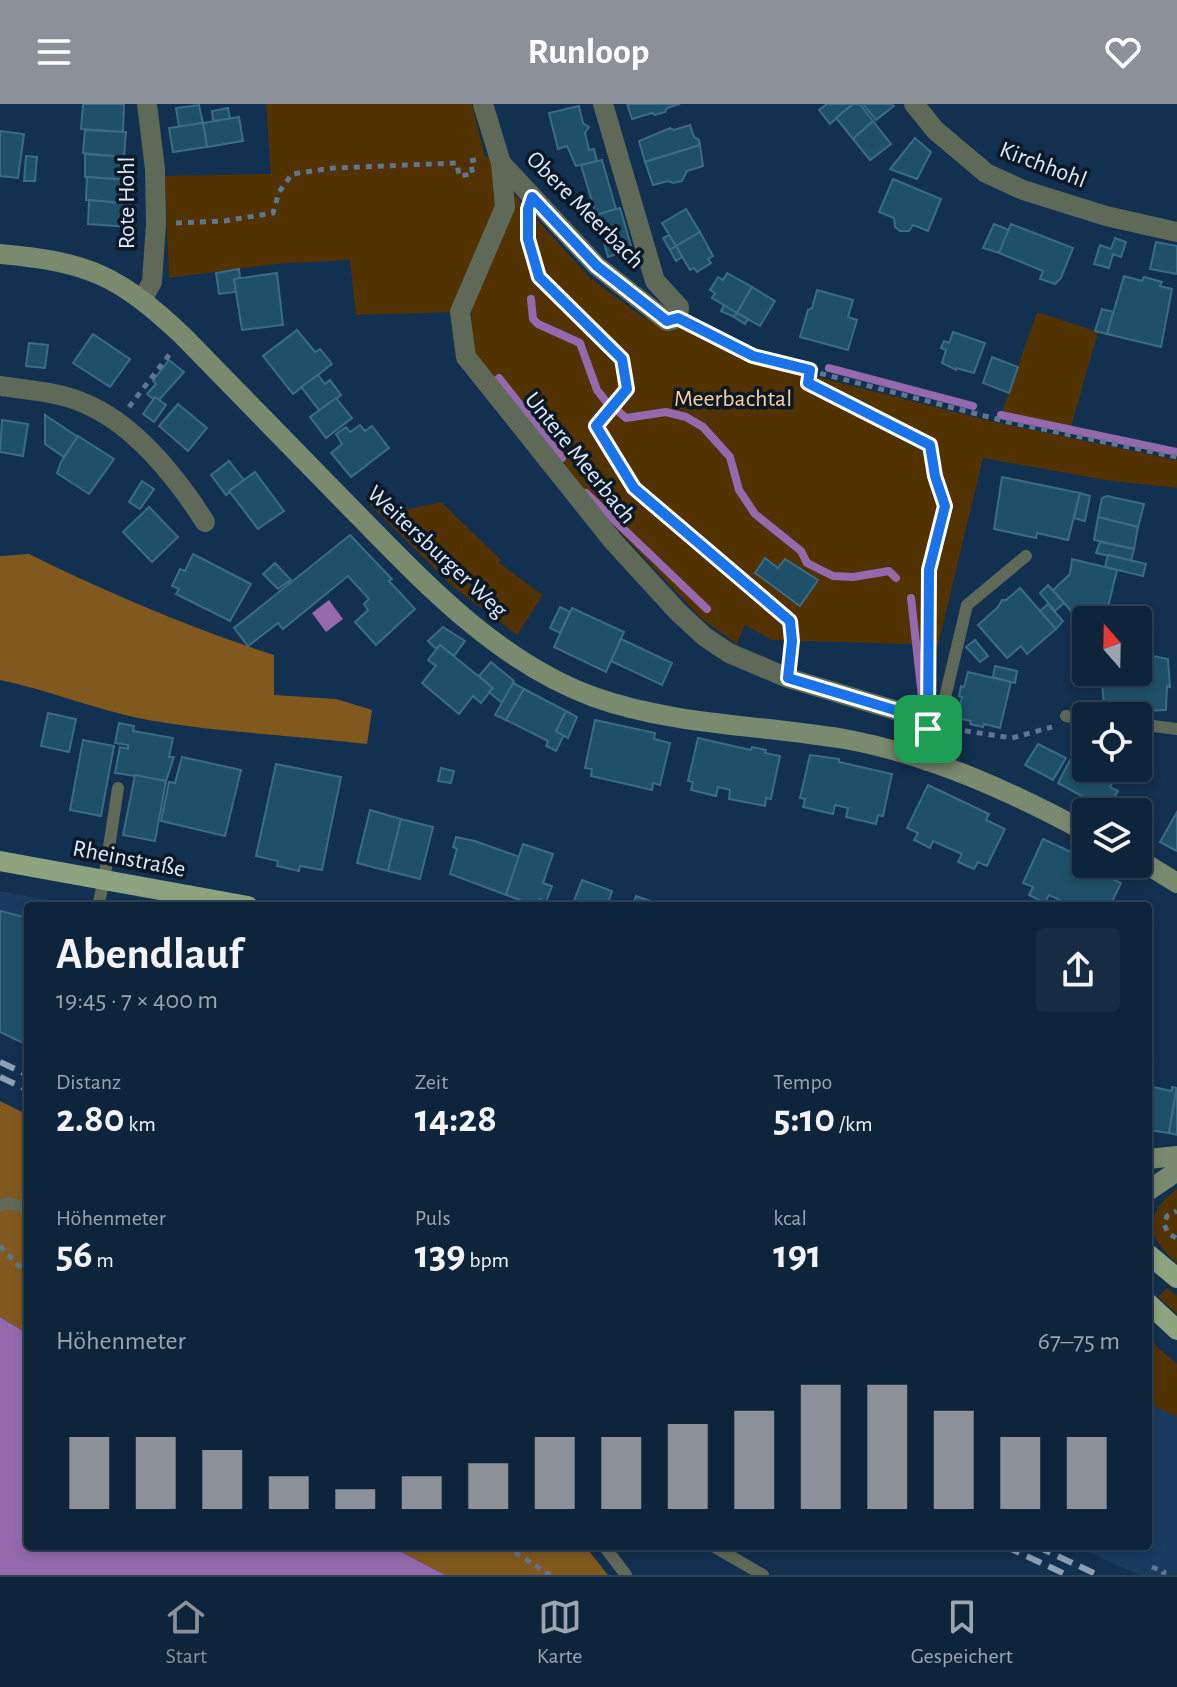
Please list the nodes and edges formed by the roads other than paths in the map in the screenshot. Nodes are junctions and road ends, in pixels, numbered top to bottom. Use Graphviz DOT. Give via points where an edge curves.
graph roads {
  1 [pos="147,104"];
  2 [pos="483,104"];
  3 [pos="603,104"];
  4 [pos="914,104"];
  5 [pos="501,163"];
  6 [pos="1177,232"];
  7 [pos="0,254"];
  8 [pos="142,300"];
  9 [pos="0,386"];
  10 [pos="205,522"];
  11 [pos="1026,556"];
  12 [pos="1066,716"];
  13 [pos="1072,717"];
  14 [pos="1152,726"];
  15 [pos="933,728"];
  16 [pos="1177,729"];
  17 [pos="927,761"];
  18 [pos="118,788"];
  19 [pos="1072,825"];
  20 [pos="0,861"];
  21 [pos="1152,868"];
  22 [pos="104,880"];
  23 [pos="1177,883"];
  24 [pos="99,902"];
  25 [pos="199,902"];
  26 [pos="1177,1156"];
  27 [pos="1152,1159"];
  28 [pos="1177,1171"];
  29 [pos="1152,1188"];
  30 [pos="0,1206"];
  31 [pos="24,1206"];
  32 [pos="1152,1257"];
  33 [pos="1177,1278"];
  34 [pos="1152,1307"];
  35 [pos="1177,1330"];
  36 [pos="607,1550"];
  37 [pos="720,1550"];
  38 [pos="626,1575"];
  39 [pos="763,1575"];
  1 -- 8 [label="street, Rote Hohl" via="156,224 152,282"];
  2 -- 5 [label="street, Untere Meerbach"];
  3 -- 5 [label="street, Obere Meerbach" via="655,281 679,307 678,318 667,321 597,266"];
  4 -- 6 [label="street, Kirchhohl" via="935,130 986,173 1037,195"];
  5 -- 15 [label="street, Untere Meerbach" via="505,207 460,312 466,357 613,541 705,637 788,678 918,717"];
  7 -- 8 [label="street, Weitersburger Weg" via="80,266 113,279"];
  8 -- 17 [label="street, Weitersburger Weg" via="426,584 495,641 548,675 594,697 635,708 854,741"];
  9 -- 10 [label="street" via="86,404 116,423 179,482"];
  11 -- 15 [label="lane" via="967,605"];
  12 -- 13 [label="lane"];
  14 -- 16 [label="lane"];
  15 -- 17 [label="street"];
  17 -- 19 [label="street, Weitersburger Weg" via="1000,788"];
  18 -- 22 [label="lane"];
  20 -- 22 [label="main road, Rheinstraße"];
  21 -- 23 [label="street"];
  22 -- 24 [label="lane"];
  22 -- 25 [label="main road, Rheinstraße"];
  26 -- 27 [label="street"];
  28 -- 29 [label="street"];
  30 -- 31 [label="lane"];
  32 -- 33 [label="main road"];
  34 -- 35 [label="main road"];
  36 -- 38 [label="lane"];
  37 -- 39 [label="lane"];
}
